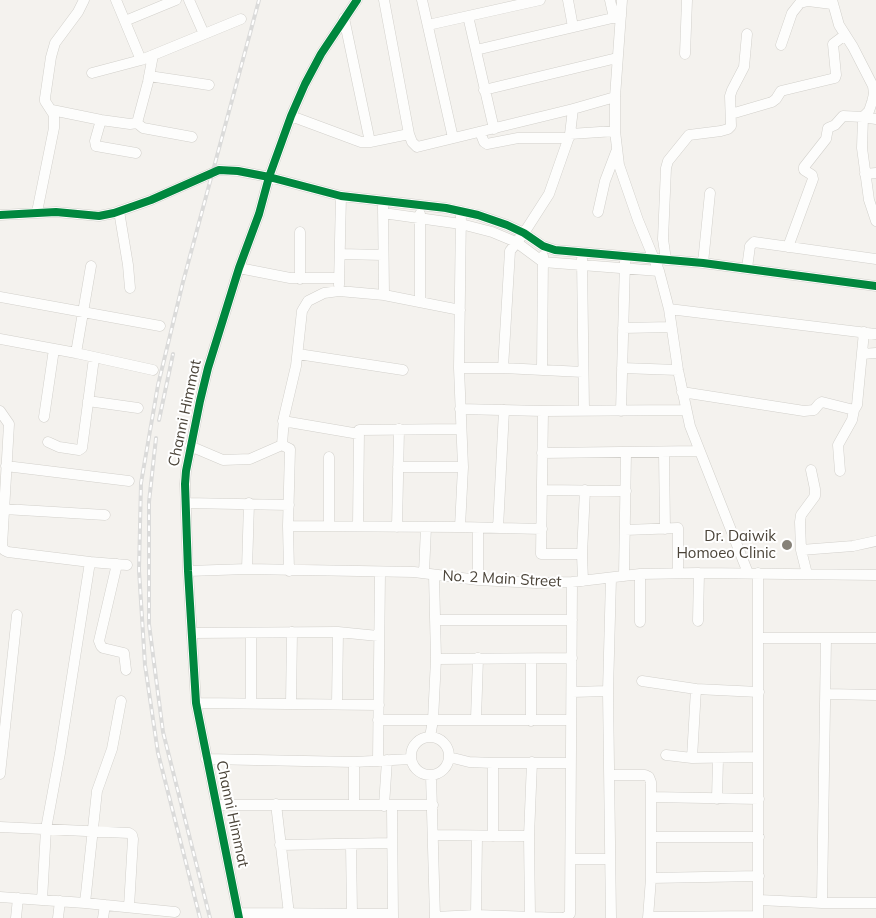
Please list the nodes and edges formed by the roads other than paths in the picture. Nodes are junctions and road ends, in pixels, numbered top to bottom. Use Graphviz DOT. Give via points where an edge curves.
graph roads {
  1 [pos="84,0"];
  2 [pos="116,0"];
  3 [pos="176,0"];
  4 [pos="189,0"];
  5 [pos="357,0"];
  6 [pos="384,0"];
  7 [pos="422,0"];
  8 [pos="540,0"];
  9 [pos="568,0"];
  10 [pos="610,0"];
  11 [pos="622,0"];
  12 [pos="687,0"];
  13 [pos="832,2"];
  14 [pos="468,16"];
  15 [pos="617,17"];
  16 [pos="344,18"];
  17 [pos="241,19"];
  18 [pos="125,21"];
  19 [pos="428,25"];
  20 [pos="573,27"];
  21 [pos="204,34"];
  22 [pos="747,34"];
  23 [pos="845,36"];
  24 [pos="781,45"];
  25 [pos="476,50"];
  26 [pos="685,54"];
  27 [pos="153,55"];
  28 [pos="617,58"];
  29 [pos="141,60"];
  30 [pos="92,73"];
  31 [pos="149,76"];
  32 [pos="209,85"];
  33 [pos="484,90"];
  34 [pos="615,97"];
  35 [pos="52,110"];
  36 [pos="573,110"];
  37 [pos="731,114"];
  38 [pos="291,116"];
  39 [pos="863,117"];
  40 [pos="876,119"];
  41 [pos="101,120"];
  42 [pos="137,123"];
  43 [pos="494,128"];
  44 [pos="615,131"];
  45 [pos="480,132"];
  46 [pos="409,134"];
  47 [pos="570,136"];
  48 [pos="192,137"];
  49 [pos="453,138"];
  50 [pos="370,142"];
  51 [pos="617,151"];
  52 [pos="136,153"];
  53 [pos="876,173"];
  54 [pos="865,174"];
  55 [pos="269,177"];
  56 [pos="710,193"];
  57 [pos="341,196"];
  58 [pos="383,206"];
  59 [pos="119,211"];
  60 [pos="420,211"];
  61 [pos="37,212"];
  62 [pos="598,212"];
  63 [pos="0,215"];
  64 [pos="461,217"];
  65 [pos="876,221"];
  66 [pos="300,232"];
  67 [pos="520,238"];
  68 [pos="788,247"];
  69 [pos="543,253"];
  70 [pos="340,254"];
  71 [pos="383,255"];
  72 [pos="582,259"];
  73 [pos="876,259"];
  74 [pos="625,262"];
  75 [pos="703,263"];
  76 [pos="659,264"];
  77 [pos="91,266"];
  78 [pos="239,268"];
  79 [pos="747,268"];
  80 [pos="340,278"];
  81 [pos="300,279"];
  82 [pos="876,286"];
  83 [pos="130,288"];
  84 [pos="339,290"];
  85 [pos="384,295"];
  86 [pos="0,297"];
  87 [pos="420,302"];
  88 [pos="669,309"];
  89 [pos="460,310"];
  90 [pos="83,313"];
  91 [pos="160,326"];
  92 [pos="671,327"];
  93 [pos="623,328"];
  94 [pos="864,332"];
  95 [pos="876,334"];
  96 [pos="0,340"];
  97 [pos="54,350"];
  98 [pos="876,353"];
  99 [pos="76,354"];
  100 [pos="298,354"];
  101 [pos="862,354"];
  102 [pos="94,358"];
  103 [pos="460,368"];
  104 [pos="503,368"];
  105 [pos="622,368"];
  106 [pos="152,370"];
  107 [pos="403,370"];
  108 [pos="542,370"];
  109 [pos="678,370"];
  110 [pos="583,372"];
  111 [pos="682,392"];
  112 [pos="88,401"];
  113 [pos="138,408"];
  114 [pos="460,409"];
  115 [pos="504,410"];
  116 [pos="584,410"];
  117 [pos="685,410"];
  118 [pos="854,410"];
  119 [pos="0,411"];
  120 [pos="543,411"];
  121 [pos="621,411"];
  122 [pos="44,417"];
  123 [pos="283,421"];
  124 [pos="400,429"];
  125 [pos="461,429"];
  126 [pos="359,434"];
  127 [pos="48,442"];
  128 [pos="282,445"];
  129 [pos="190,446"];
  130 [pos="699,451"];
  131 [pos="626,452"];
  132 [pos="664,452"];
  133 [pos="542,453"];
  134 [pos="329,457"];
  135 [pos="6,466"];
  136 [pos="398,467"];
  137 [pos="463,467"];
  138 [pos="811,470"];
  139 [pos="840,471"];
  140 [pos="129,481"];
  141 [pos="542,490"];
  142 [pos="585,490"];
  143 [pos="626,491"];
  144 [pos="186,503"];
  145 [pos="248,503"];
  146 [pos="289,504"];
  147 [pos="4,509"];
  148 [pos="105,515"];
  149 [pos="288,526"];
  150 [pos="329,526"];
  151 [pos="358,526"];
  152 [pos="397,526"];
  153 [pos="426,527"];
  154 [pos="460,527"];
  155 [pos="478,528"];
  156 [pos="498,528"];
  157 [pos="542,529"];
  158 [pos="665,529"];
  159 [pos="625,530"];
  160 [pos="876,541"];
  161 [pos="801,550"];
  162 [pos="582,554"];
  163 [pos="90,562"];
  164 [pos="247,569"];
  165 [pos="188,570"];
  166 [pos="289,570"];
  167 [pos="380,572"];
  168 [pos="678,573"];
  169 [pos="699,573"];
  170 [pos="753,573"];
  171 [pos="429,574"];
  172 [pos="640,574"];
  173 [pos="807,574"];
  174 [pos="876,575"];
  175 [pos="624,576"];
  176 [pos="611,578"];
  177 [pos="478,580"];
  178 [pos="583,581"];
  179 [pos="572,582"];
  180 [pos="17,615"];
  181 [pos="435,620"];
  182 [pos="572,620"];
  183 [pos="698,621"];
  184 [pos="640,622"];
  185 [pos="292,632"];
  186 [pos="338,632"];
  187 [pos="192,633"];
  188 [pos="252,633"];
  189 [pos="378,636"];
  190 [pos="759,638"];
  191 [pos="826,638"];
  192 [pos="876,638"];
  193 [pos="478,658"];
  194 [pos="572,658"];
  195 [pos="436,659"];
  196 [pos="531,659"];
  197 [pos="126,670"];
  198 [pos="0,671"];
  199 [pos="12,673"];
  200 [pos="642,681"];
  201 [pos="696,689"];
  202 [pos="608,690"];
  203 [pos="572,692"];
  204 [pos="759,692"];
  205 [pos="826,694"];
  206 [pos="876,695"];
  207 [pos="121,701"];
  208 [pos="196,703"];
  209 [pos="250,703"];
  210 [pos="291,704"];
  211 [pos="337,704"];
  212 [pos="378,705"];
  213 [pos="476,719"];
  214 [pos="378,720"];
  215 [pos="433,720"];
  216 [pos="571,720"];
  217 [pos="531,721"];
  218 [pos="430,737"];
  219 [pos="666,755"];
  220 [pos="449,757"];
  221 [pos="758,757"];
  222 [pos="692,758"];
  223 [pos="206,759"];
  224 [pos="411,759"];
  225 [pos="718,759"];
  226 [pos="382,761"];
  227 [pos="354,762"];
  228 [pos="532,762"];
  229 [pos="493,763"];
  230 [pos="570,763"];
  231 [pos="0,774"];
  232 [pos="431,775"];
  233 [pos="610,776"];
  234 [pos="651,798"];
  235 [pos="717,799"];
  236 [pos="759,799"];
  237 [pos="276,804"];
  238 [pos="216,805"];
  239 [pos="354,805"];
  240 [pos="388,806"];
  241 [pos="433,806"];
  242 [pos="0,826"];
  243 [pos="46,829"];
  244 [pos="93,831"];
  245 [pos="433,835"];
  246 [pos="477,836"];
  247 [pos="493,836"];
  248 [pos="529,836"];
  249 [pos="759,836"];
  250 [pos="651,837"];
  251 [pos="392,843"];
  252 [pos="351,844"];
  253 [pos="280,845"];
  254 [pos="571,859"];
  255 [pos="610,859"];
  256 [pos="759,876"];
  257 [pos="651,878"];
  258 [pos="0,897"];
  259 [pos="18,898"];
  260 [pos="42,900"];
  261 [pos="759,900"];
  262 [pos="60,901"];
  263 [pos="84,902"];
  264 [pos="822,903"];
  265 [pos="876,903"];
  266 [pos="105,905"];
  267 [pos="129,907"];
  268 [pos="175,912"];
  269 [pos="352,913"];
  270 [pos="145,914"];
  271 [pos="289,914"];
  272 [pos="476,915"];
  273 [pos="238,916"];
  274 [pos="393,916"];
  275 [pos="530,916"];
  276 [pos="435,917"];
  277 [pos="758,917"];
  278 [pos="16,918"];
  279 [pos="58,918"];
  280 [pos="103,918"];
  281 [pos="611,918"];
  282 [pos="648,918"];
  1 -- 35 [label="street" via="52,52 45,98"];
  2 -- 18 [label="street"];
  3 -- 18 [label="street"];
  4 -- 21 [label="street"];
  5 -- 16 [label="street, Channi Himmat"];
  6 -- 46 [label="street"];
  7 -- 19 [label="street"];
  8 -- 14 [label="street"];
  9 -- 20 [label="street"];
  10 -- 15 [label="street"];
  11 -- 15 [label="street"];
  12 -- 26 [label="street"];
  13 -- 23 [label="street"];
  13 -- 24 [label="street" via="808,0 800,3 792,13"];
  14 -- 19 [label="street"];
  14 -- 25 [label="street"];
  15 -- 20 [label="street"];
  15 -- 28 [label="street"];
  16 -- 38 [label="street, Channi Himmat" via="321,54"];
  16 -- 50 [label="street"];
  17 -- 21 [label="street"];
  18 -- 29 [label="street"];
  19 -- 49 [label="street"];
  20 -- 25 [label="street"];
  21 -- 27 [label="street"];
  22 -- 37 [label="street" via="745,64 730,93"];
  23 -- 37 [label="street" via="833,44 835,78 781,91 772,102"];
  23 -- 39 [label="street" via="873,86 872,102"];
  25 -- 33 [label="street"];
  27 -- 29 [label="street"];
  27 -- 31 [label="street"];
  28 -- 33 [label="street"];
  28 -- 34 [label="street"];
  29 -- 30 [label="street"];
  31 -- 32 [label="street"];
  31 -- 42 [label="street"];
  33 -- 43 [label="street"];
  34 -- 36 [label="street"];
  34 -- 44 [label="street"];
  35 -- 41 [label="street"];
  35 -- 61 [label="street" via="54,128"];
  36 -- 43 [label="street"];
  36 -- 47 [label="street"];
  37 -- 76 [label="street" via="730,128 690,135 668,162 664,175 665,210"];
  38 -- 50 [label="street" via="354,140"];
  38 -- 55 [label="street, Channi Himmat"];
  39 -- 40 [label="street"];
  39 -- 54 [label="street" via="861,141"];
  39 -- 68 [label="street" via="841,117 828,128 826,138 804,166 813,178"];
  41 -- 42 [label="street"];
  41 -- 52 [label="street" via="96,146"];
  42 -- 48 [label="street" via="143,128"];
  43 -- 45 [label="street"];
  44 -- 47 [label="street"];
  44 -- 51 [label="street"];
  45 -- 47 [label="street" via="487,144 518,138"];
  45 -- 49 [label="street"];
  46 -- 49 [label="street" via="415,146 420,147"];
  46 -- 50 [label="street"];
  47 -- 67 [label="street" via="549,194"];
  51 -- 62 [label="street" via="605,180"];
  51 -- 76 [label="street" via="635,211"];
  53 -- 54 [label="street"];
  54 -- 65 [label="street"];
  55 -- 57 [label="street"];
  55 -- 59 [label="street" via="219,170"];
  55 -- 78 [label="street, Channi Himmat"];
  56 -- 75 [label="street"];
  57 -- 58 [label="street"];
  57 -- 70 [label="street"];
  58 -- 60 [label="street"];
  58 -- 71 [label="street"];
  59 -- 61 [label="street" via="99,216"];
  59 -- 83 [label="street"];
  60 -- 64 [label="street"];
  60 -- 87 [label="street"];
  61 -- 63 [label="street"];
  64 -- 67 [label="street" via="490,219"];
  64 -- 89 [label="street"];
  66 -- 81 [label="street"];
  67 -- 69 [label="street"];
  67 -- 69 [label="street"];
  67 -- 104 [label="street" via="509,255"];
  68 -- 73 [label="street"];
  68 -- 79 [label="street" via="752,243"];
  69 -- 72 [label="street"];
  69 -- 72 [label="street" via="555,250"];
  69 -- 108 [label="street"];
  70 -- 71 [label="street"];
  70 -- 80 [label="street"];
  71 -- 85 [label="street"];
  72 -- 74 [label="street"];
  72 -- 110 [label="street"];
  74 -- 76 [label="street"];
  74 -- 93 [label="street"];
  75 -- 76 [label="street"];
  75 -- 79 [label="street"];
  76 -- 88 [label="street"];
  77 -- 90 [label="street"];
  78 -- 81 [label="street"];
  78 -- 129 [label="street, Channi Himmat" via="208,368"];
  79 -- 82 [label="street"];
  80 -- 81 [label="street"];
  80 -- 84 [label="street"];
  84 -- 85 [label="street"];
  84 -- 100 [label="street" via="317,296 304,306"];
  85 -- 87 [label="street"];
  86 -- 90 [label="street"];
  87 -- 89 [label="street"];
  88 -- 92 [label="street"];
  88 -- 94 [label="street"];
  89 -- 103 [label="street"];
  90 -- 91 [label="street"];
  90 -- 99 [label="street"];
  92 -- 93 [label="street"];
  92 -- 109 [label="street"];
  93 -- 105 [label="street"];
  94 -- 95 [label="street"];
  94 -- 101 [label="street"];
  96 -- 97 [label="street"];
  97 -- 99 [label="street"];
  97 -- 122 [label="street"];
  98 -- 101 [label="street"];
  99 -- 102 [label="street"];
  100 -- 107 [label="street"];
  100 -- 123 [label="street"];
  101 -- 118 [label="street"];
  102 -- 106 [label="street"];
  102 -- 112 [label="street"];
  103 -- 104 [label="street"];
  103 -- 114 [label="street"];
  104 -- 108 [label="street"];
  105 -- 109 [label="street"];
  105 -- 121 [label="street"];
  108 -- 110 [label="street"];
  109 -- 111 [label="street"];
  110 -- 116 [label="street"];
  111 -- 117 [label="street"];
  111 -- 118 [label="street" via="804,411 814,410 822,402"];
  112 -- 113 [label="street"];
  112 -- 127 [label="street" via="81,449 59,448"];
  114 -- 115 [label="street"];
  114 -- 125 [label="street"];
  115 -- 120 [label="street"];
  115 -- 156 [label="street"];
  116 -- 120 [label="street"];
  116 -- 121 [label="street"];
  117 -- 121 [label="street"];
  117 -- 130 [label="street"];
  118 -- 139 [label="street" via="838,445"];
  119 -- 135 [label="street" via="9,424"];
  120 -- 133 [label="street"];
  123 -- 126 [label="street"];
  123 -- 128 [label="street"];
  124 -- 125 [label="street"];
  124 -- 126 [label="street" via="359,430"];
  124 -- 136 [label="street"];
  125 -- 137 [label="street"];
  126 -- 151 [label="street"];
  128 -- 129 [label="street" via="250,459 223,460"];
  128 -- 146 [label="street" via="290,449"];
  129 -- 144 [label="street, Channi Himmat"];
  130 -- 132 [label="street"];
  130 -- 170 [label="street"];
  131 -- 132 [label="street"];
  131 -- 133 [label="street"];
  131 -- 143 [label="street"];
  132 -- 158 [label="street"];
  133 -- 141 [label="street"];
  134 -- 150 [label="street"];
  135 -- 140 [label="street"];
  135 -- 147 [label="street"];
  136 -- 137 [label="street"];
  136 -- 152 [label="street"];
  137 -- 154 [label="street"];
  138 -- 161 [label="street" via="816,494 800,519"];
  141 -- 142 [label="street"];
  141 -- 157 [label="street"];
  142 -- 143 [label="street"];
  142 -- 162 [label="street"];
  143 -- 159 [label="street"];
  144 -- 145 [label="street"];
  144 -- 165 [label="street, Channi Himmat"];
  145 -- 146 [label="street"];
  145 -- 164 [label="street"];
  146 -- 149 [label="street"];
  147 -- 148 [label="street"];
  147 -- 163 [label="street" via="2,546 6,552"];
  149 -- 150 [label="street"];
  149 -- 166 [label="street"];
  150 -- 151 [label="street"];
  151 -- 152 [label="street"];
  152 -- 153 [label="street"];
  153 -- 154 [label="street"];
  153 -- 171 [label="street"];
  154 -- 155 [label="street"];
  155 -- 156 [label="street"];
  155 -- 177 [label="street"];
  156 -- 157 [label="street"];
  157 -- 162 [label="street" via="541,554"];
  158 -- 159 [label="street"];
  158 -- 168 [label="street" via="678,528"];
  159 -- 175 [label="street"];
  160 -- 161 [label="street"];
  161 -- 173 [label="street"];
  162 -- 178 [label="street"];
  163 -- 197 [label="street" via="122,564 99,641 103,648 124,653"];
  163 -- 243 [label="street"];
  164 -- 165 [label="street, No. 2 Main Street"];
  164 -- 166 [label="street, No. 2 Main Street"];
  165 -- 187 [label="street, Channi Himmat"];
  166 -- 167 [label="street, No. 2 Main Street"];
  167 -- 171 [label="street, No. 2 Main Street"];
  167 -- 189 [label="street"];
  168 -- 169 [label="street, No. 2 Main Street"];
  168 -- 172 [label="street, No. 2 Main Street"];
  169 -- 170 [label="street, No. 2 Main Street"];
  169 -- 183 [label="street"];
  170 -- 173 [label="street, No. 2 Main Street"];
  170 -- 190 [label="street"];
  171 -- 177 [label="street, No. 2 Main Street"];
  171 -- 181 [label="street"];
  172 -- 175 [label="street, No. 2 Main Street"];
  172 -- 184 [label="street"];
  173 -- 174 [label="street, No. 2 Main Street"];
  175 -- 176 [label="street, No. 2 Main Street"];
  176 -- 178 [label="street, No. 2 Main Street"];
  176 -- 202 [label="street"];
  177 -- 179 [label="street, No. 2 Main Street" via="536,584"];
  178 -- 179 [label="street, No. 2 Main Street"];
  179 -- 182 [label="street"];
  180 -- 199 [label="street"];
  181 -- 182 [label="street"];
  181 -- 195 [label="street"];
  182 -- 194 [label="street"];
  185 -- 186 [label="street"];
  185 -- 188 [label="street"];
  185 -- 210 [label="street"];
  186 -- 189 [label="street"];
  186 -- 211 [label="street"];
  187 -- 188 [label="street"];
  187 -- 208 [label="street, Channi Himmat"];
  188 -- 209 [label="street"];
  189 -- 212 [label="street"];
  190 -- 191 [label="street"];
  190 -- 204 [label="street"];
  191 -- 192 [label="street"];
  191 -- 205 [label="street"];
  193 -- 195 [label="street"];
  193 -- 196 [label="street"];
  193 -- 213 [label="street"];
  194 -- 196 [label="street"];
  194 -- 203 [label="street"];
  195 -- 215 [label="street"];
  196 -- 217 [label="street"];
  198 -- 199 [label="street"];
  199 -- 231 [label="street"];
  200 -- 201 [label="street"];
  201 -- 204 [label="street"];
  201 -- 222 [label="street"];
  202 -- 203 [label="street"];
  202 -- 233 [label="street"];
  203 -- 216 [label="street"];
  204 -- 221 [label="street"];
  205 -- 206 [label="street"];
  205 -- 264 [label="street"];
  207 -- 244 [label="street" via="112,749 98,786"];
  208 -- 209 [label="street"];
  208 -- 223 [label="street, Channi Himmat"];
  209 -- 210 [label="street"];
  210 -- 211 [label="street"];
  211 -- 212 [label="street"];
  212 -- 214 [label="street"];
  213 -- 215 [label="street"];
  213 -- 217 [label="street"];
  214 -- 215 [label="street"];
  214 -- 226 [label="street"];
  215 -- 218 [label="street"];
  216 -- 217 [label="street"];
  216 -- 230 [label="street"];
  218 -- 220 [label="street" via="440,739 447,747"];
  218 -- 224 [label="street" via="419,740 412,748"];
  219 -- 222 [label="street"];
  220 -- 229 [label="street"];
  220 -- 232 [label="street" via="445,768"];
  221 -- 225 [label="street"];
  221 -- 236 [label="street"];
  222 -- 225 [label="street"];
  223 -- 227 [label="street"];
  223 -- 238 [label="street, Channi Himmat"];
  224 -- 226 [label="street"];
  224 -- 232 [label="street" via="416,769"];
  225 -- 235 [label="street"];
  226 -- 227 [label="street"];
  226 -- 240 [label="street"];
  227 -- 239 [label="street"];
  228 -- 229 [label="street"];
  228 -- 230 [label="street"];
  228 -- 248 [label="street"];
  229 -- 247 [label="street"];
  230 -- 254 [label="street"];
  232 -- 241 [label="street"];
  233 -- 234 [label="street" via="649,777"];
  233 -- 255 [label="street"];
  234 -- 235 [label="street"];
  234 -- 250 [label="street"];
  235 -- 236 [label="street"];
  236 -- 249 [label="street"];
  237 -- 238 [label="street"];
  237 -- 239 [label="street"];
  237 -- 253 [label="street"];
  238 -- 273 [label="street, Channi Himmat"];
  239 -- 240 [label="street"];
  240 -- 241 [label="street"];
  240 -- 251 [label="street"];
  241 -- 245 [label="street"];
  242 -- 243 [label="street"];
  243 -- 244 [label="street"];
  243 -- 260 [label="street"];
  244 -- 263 [label="street"];
  244 -- 267 [label="street" via="125,832 134,839"];
  245 -- 246 [label="street"];
  245 -- 276 [label="street"];
  246 -- 247 [label="street"];
  246 -- 272 [label="street"];
  247 -- 248 [label="street"];
  248 -- 275 [label="street"];
  249 -- 250 [label="street"];
  249 -- 256 [label="street"];
  250 -- 257 [label="street"];
  251 -- 252 [label="street"];
  251 -- 274 [label="street"];
  252 -- 253 [label="street"];
  252 -- 269 [label="street"];
  253 -- 271 [label="street"];
  254 -- 255 [label="street"];
  254 -- 275 [label="street" via="570,914 562,918"];
  255 -- 281 [label="street"];
  256 -- 257 [label="street"];
  256 -- 261 [label="street"];
  257 -- 282 [label="street"];
  258 -- 259 [label="street"];
  259 -- 260 [label="street"];
  259 -- 278 [label="street"];
  260 -- 262 [label="street"];
  261 -- 264 [label="street"];
  261 -- 277 [label="street"];
  262 -- 263 [label="street"];
  262 -- 279 [label="street"];
  263 -- 266 [label="street"];
  264 -- 265 [label="street"];
  266 -- 267 [label="street"];
  266 -- 280 [label="street"];
  267 -- 270 [label="street"];
  268 -- 270 [label="street"];
  269 -- 271 [label="street"];
  269 -- 274 [label="street"];
  271 -- 273 [label="street"];
  272 -- 275 [label="street"];
  272 -- 276 [label="street"];
  277 -- 282 [label="street"];
}
